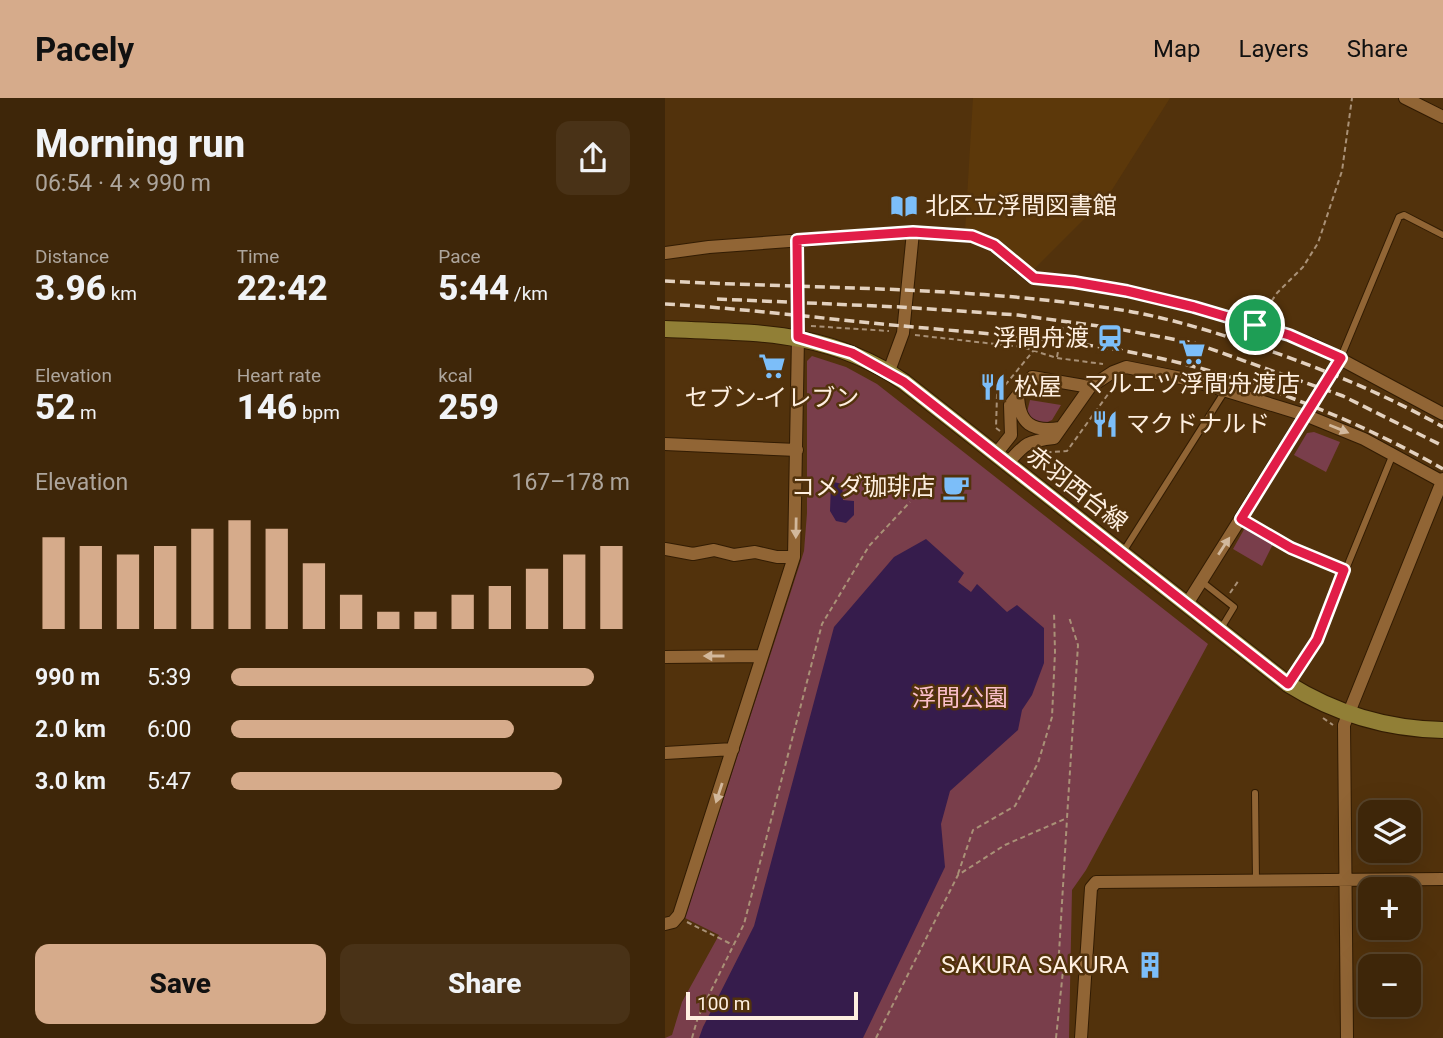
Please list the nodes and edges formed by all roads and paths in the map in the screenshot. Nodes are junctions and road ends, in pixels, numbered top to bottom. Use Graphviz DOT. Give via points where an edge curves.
graph roads {
  1 [pos="1352,98"];
  2 [pos="1405,98"];
  3 [pos="1443,117"];
  4 [pos="913,232"];
  5 [pos="1443,235"];
  6 [pos="797,240"];
  7 [pos="665,253"];
  8 [pos="1063,325"];
  9 [pos="1255,325"];
  10 [pos="665,329"];
  11 [pos="800,331"];
  12 [pos="903,333"];
  13 [pos="1034,350"];
  14 [pos="1057,358"];
  15 [pos="1341,358"];
  16 [pos="1109,365"];
  17 [pos="889,372"];
  18 [pos="1119,379"];
  19 [pos="1090,387"];
  20 [pos="1225,391"];
  21 [pos="1018,395"];
  22 [pos="1443,414"];
  23 [pos="1305,415"];
  24 [pos="1060,428"];
  25 [pos="1000,431"];
  26 [pos="665,444"];
  27 [pos="797,450"];
  28 [pos="1029,454"];
  29 [pos="1393,454"];
  30 [pos="1002,458"];
  31 [pos="1443,481"];
  32 [pos="910,502"];
  33 [pos="1241,519"];
  34 [pos="665,549"];
  35 [pos="1122,554"];
  36 [pos="794,557"];
  37 [pos="1344,570"];
  38 [pos="1240,580"];
  39 [pos="1201,581"];
  40 [pos="1225,600"];
  41 [pos="1187,604"];
  42 [pos="1054,612"];
  43 [pos="1069,617"];
  44 [pos="1220,630"];
  45 [pos="762,656"];
  46 [pos="665,657"];
  47 [pos="1288,684"];
  48 [pos="1347,713"];
  49 [pos="1443,730"];
  50 [pos="733,749"];
  51 [pos="665,753"];
  52 [pos="1255,793"];
  53 [pos="1067,818"];
  54 [pos="958,875"];
  55 [pos="1443,879"];
  56 [pos="1346,880"];
  57 [pos="1256,881"];
  58 [pos="677,917"];
  59 [pos="665,924"];
  60 [pos="734,945"];
  61 [pos="692,1038"];
  62 [pos="876,1038"];
  63 [pos="1056,1038"];
  64 [pos="1081,1038"];
  65 [pos="1347,1038"];
  1 -- 9 [label="path" via="1342,171 1318,243"];
  2 -- 3 [label="street"];
  4 -- 6 [label="street"];
  4 -- 9 [label="street" via="972,236 994,245 1034,278 1127,291"];
  4 -- 12 [label="street"];
  5 -- 15 [label="lane" via="1399,217"];
  6 -- 7 [label="street"];
  6 -- 11 [label="street"];
  8 -- 14 [label="path"];
  9 -- 15 [label="street"];
  10 -- 11 [label="main road, 赤羽西台線"];
  11 -- 12 [label="path" via="863,328"];
  11 -- 17 [label="main road, 赤羽西台線"];
  11 -- 27 [label="street"];
  12 -- 13 [label="path"];
  12 -- 17 [label="street"];
  13 -- 14 [label="path"];
  13 -- 25 [label="path" via="997,395 996,428"];
  14 -- 16 [label="path"];
  15 -- 22 [label="street"];
  15 -- 23 [label="street"];
  17 -- 30 [label="main road, 赤羽西台線"];
  18 -- 28 [label="path" via="1067,451"];
  19 -- 20 [label="street" via="1126,367"];
  19 -- 21 [label="street" via="1032,377"];
  19 -- 24 [label="street"];
  20 -- 23 [label="street"];
  20 -- 35 [label="lane"];
  21 -- 24 [label="street" via="1026,422 1039,429"];
  21 -- 30 [label="street" via="1010,405 1011,435"];
  23 -- 29 [label="street, one-way"];
  23 -- 33 [label="street"];
  24 -- 30 [label="street" via="1054,438 1035,440"];
  26 -- 27 [label="street"];
  27 -- 36 [label="street, one-way"];
  29 -- 31 [label="street"];
  29 -- 37 [label="lane"];
  30 -- 35 [label="main road, 赤羽西台線"];
  31 -- 48 [label="street"];
  32 -- 60 [label="path" via="869,546 822,624 744,924"];
  33 -- 37 [label="lane" via="1291,548"];
  39 -- 33 [label="street, one-way"];
  34 -- 36 [label="street"];
  35 -- 41 [label="main road, 赤羽西台線"];
  36 -- 45 [label="street"];
  37 -- 47 [label="lane" via="1317,640"];
  38 -- 40 [label="path"];
  39 -- 40 [label="lane"];
  39 -- 41 [label="street"];
  40 -- 44 [label="lane" via="1234,607"];
  41 -- 44 [label="main road, 赤羽西台線"];
  42 -- 54 [label="path" via="1052,717 1038,763 1015,806 973,830"];
  43 -- 53 [label="path" via="1078,645"];
  44 -- 47 [label="main road, 赤羽西台線"];
  45 -- 46 [label="street, one-way"];
  45 -- 50 [label="street"];
  47 -- 48 [label="main road, 赤羽西台線"];
  48 -- 49 [label="main road, 赤羽西台線" via="1402,728"];
  48 -- 56 [label="street"];
  50 -- 51 [label="street"];
  50 -- 58 [label="street, one-way"];
  52 -- 57 [label="lane"];
  53 -- 54 [label="path" via="1005,845"];
  53 -- 63 [label="path" via="1059,953 1064,961"];
  54 -- 62 [label="path"];
  55 -- 56 [label="street"];
  56 -- 57 [label="street"];
  56 -- 65 [label="street"];
  57 -- 64 [label="street" via="1092,884"];
  58 -- 59 [label="street"];
  58 -- 60 [label="path"];
  60 -- 61 [label="path"];
}
